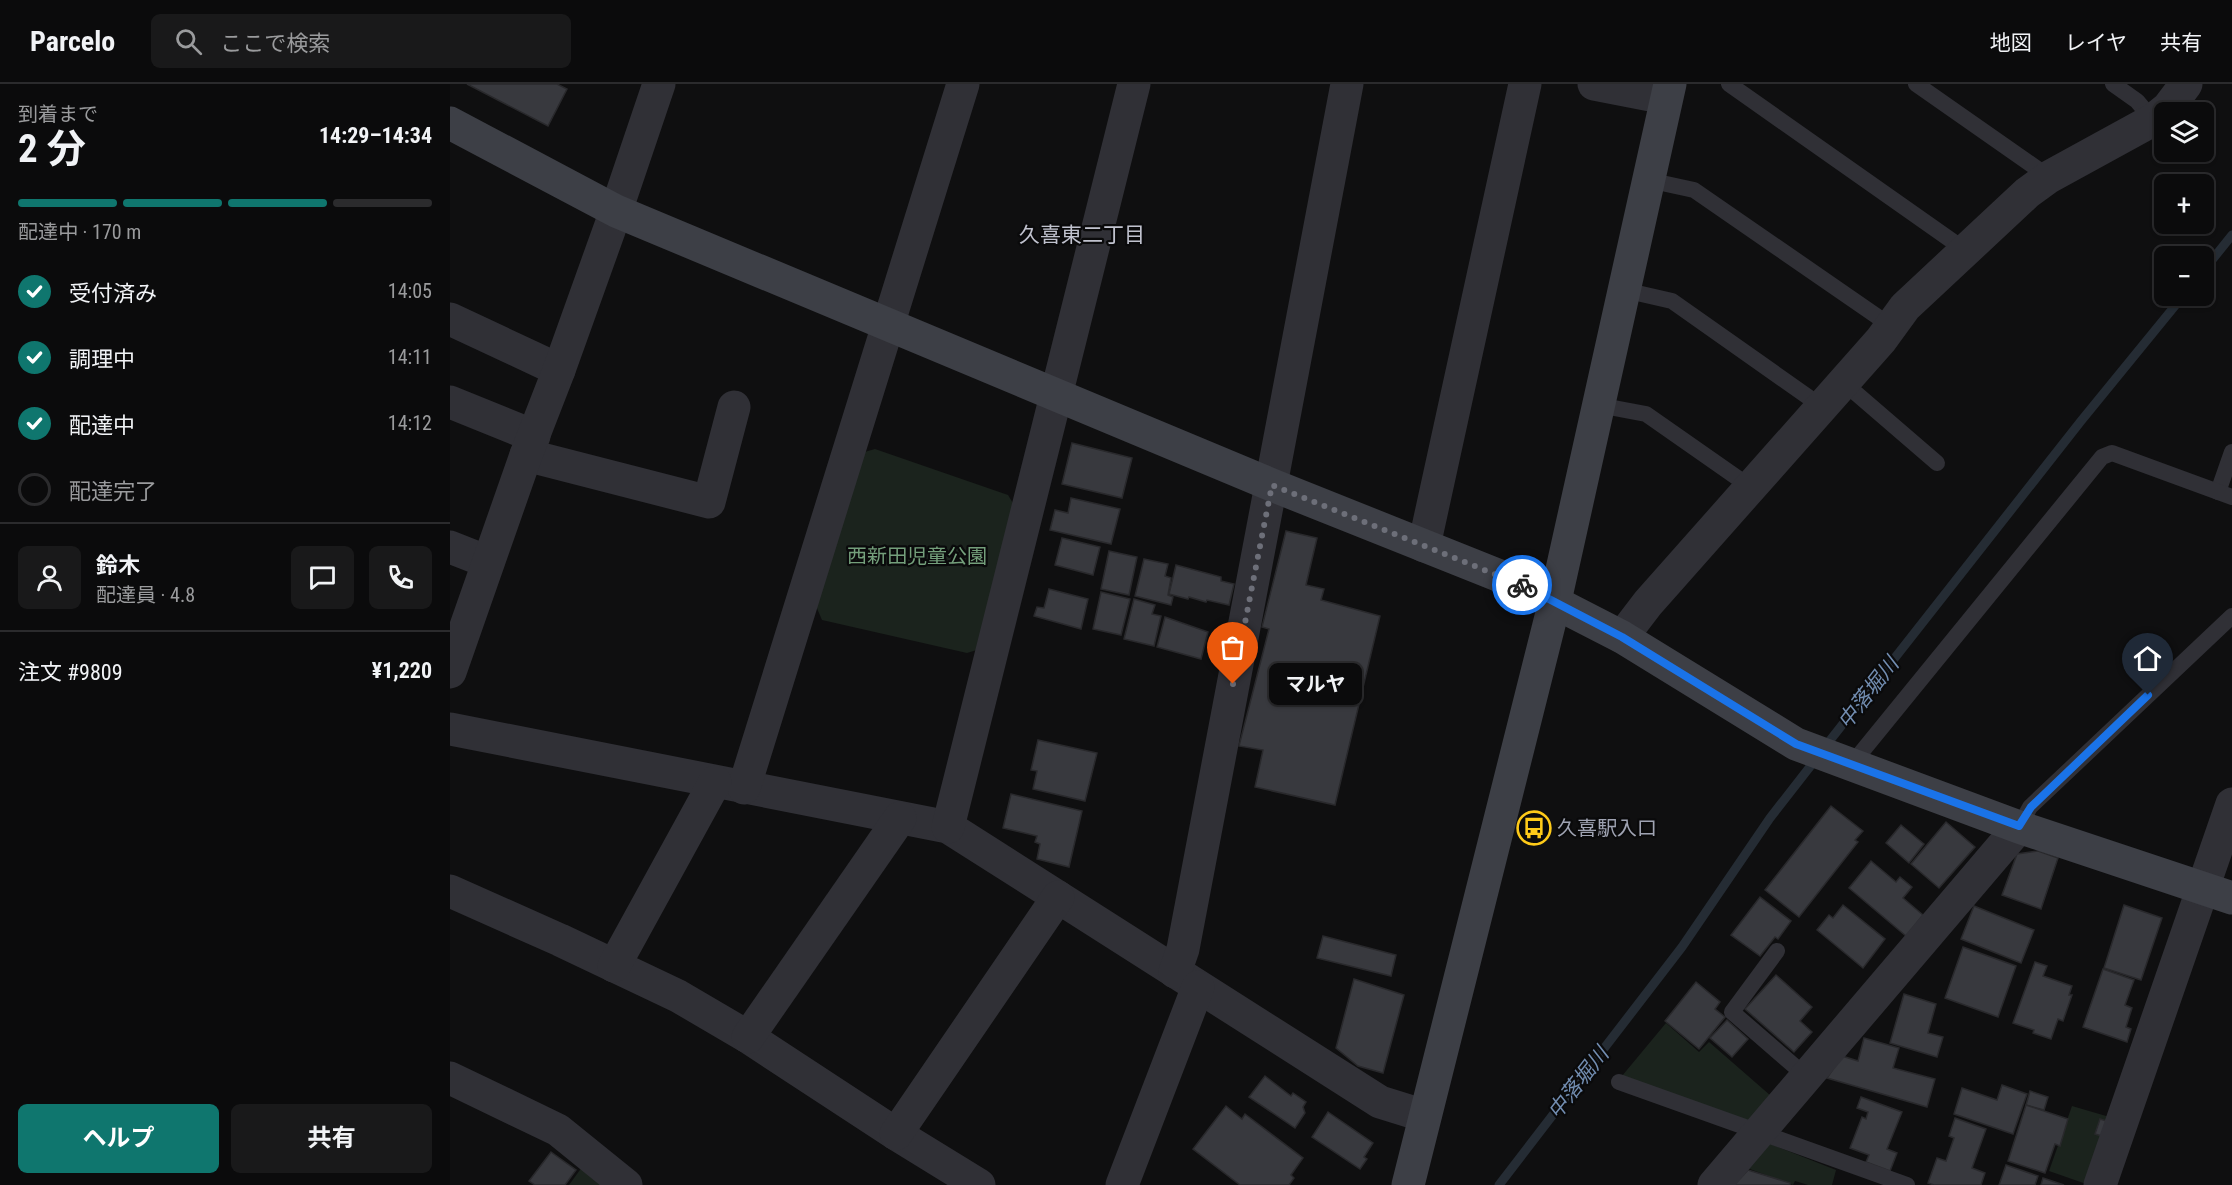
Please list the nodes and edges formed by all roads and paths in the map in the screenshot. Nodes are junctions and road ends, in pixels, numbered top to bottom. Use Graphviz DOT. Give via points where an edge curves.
graph roads {
  1 [pos="659,84"];
  2 [pos="963,84"];
  3 [pos="1134,84"];
  4 [pos="1347,84"];
  5 [pos="1525,84"];
  6 [pos="1594,84"];
  7 [pos="1729,84"];
  8 [pos="1916,84"];
  9 [pos="2113,84"];
  10 [pos="2186,84"];
  11 [pos="1668,91"];
  12 [pos="2153,120"];
  13 [pos="450,123"];
  14 [pos="2049,177"];
  15 [pos="1648,180"];
  16 [pos="616,211"];
  17 [pos="1965,250"];
  18 [pos="1624,290"];
  19 [pos="450,319"];
  20 [pos="888,324"];
  21 [pos="1891,326"];
  22 [pos="559,370"];
  23 [pos="1832,394"];
  24 [pos="1058,396"];
  25 [pos="450,402"];
  26 [pos="1598,405"];
  27 [pos="734,407"];
  28 [pos="530,445"];
  29 [pos="2232,452"];
  30 [pos="1937,463"];
  31 [pos="1272,485"];
  32 [pos="1749,486"];
  33 [pos="2225,495"];
  34 [pos="1424,546"];
  35 [pos="450,547"];
  36 [pos="488,562"];
  37 [pos="1555,601"];
  38 [pos="2232,616"];
  39 [pos="1622,637"];
  40 [pos="450,672"];
  41 [pos="450,729"];
  42 [pos="1847,764"];
  43 [pos="730,785"];
  44 [pos="2232,804"];
  45 [pos="900,818"];
  46 [pos="2019,826"];
  47 [pos="948,827"];
  48 [pos="450,891"];
  49 [pos="2218,893"];
  50 [pos="1058,897"];
  51 [pos="1778,951"];
  52 [pos="614,966"];
  53 [pos="1186,979"];
  54 [pos="748,1037"];
  55 [pos="1807,1077"];
  56 [pos="450,1078"];
  57 [pos="1619,1082"];
  58 [pos="1425,1116"];
  59 [pos="1759,1132"];
  60 [pos="896,1134"];
  61 [pos="626,1185"];
  62 [pos="979,1185"];
  63 [pos="1122,1185"];
  64 [pos="1408,1185"];
  65 [pos="1714,1185"];
  66 [pos="1906,1185"];
  67 [pos="2100,1185"];
  1 -- 16 [label="street"];
  2 -- 20 [label="street"];
  3 -- 24 [label="street"];
  4 -- 31 [label="street"];
  5 -- 34 [label="street"];
  6 -- 11 [label="street"];
  7 -- 17 [label="lane"];
  8 -- 14 [label="lane"];
  9 -- 12 [label="lane" via="2137,101"];
  10 -- 12 [label="street"];
  11 -- 15 [label="street"];
  12 -- 14 [label="street"];
  13 -- 16 [label="street"];
  14 -- 17 [label="street"];
  15 -- 18 [label="street"];
  15 -- 21 [label="lane" via="1694,190"];
  16 -- 20 [label="street"];
  16 -- 22 [label="street"];
  17 -- 21 [label="street" via="1905,307"];
  18 -- 23 [label="lane" via="1672,301"];
  18 -- 26 [label="street"];
  19 -- 22 [label="street"];
  20 -- 24 [label="street"];
  20 -- 43 [label="street"];
  21 -- 23 [label="street"];
  22 -- 28 [label="street"];
  23 -- 30 [label="lane"];
  23 -- 32 [label="street"];
  24 -- 31 [label="street"];
  24 -- 47 [label="street"];
  25 -- 28 [label="street"];
  26 -- 32 [label="lane" via="1646,414"];
  26 -- 37 [label="street"];
  27 -- 28 [label="street" via="709,502"];
  28 -- 36 [label="street"];
  29 -- 33 [label="lane"];
  31 -- 34 [label="street"];
  31 -- 53 [label="street" via="1185,938"];
  32 -- 39 [label="street"];
  33 -- 42 [label="lane" via="2112,453 2102,457"];
  34 -- 37 [label="street"];
  35 -- 36 [label="street"];
  36 -- 40 [label="street"];
  37 -- 39 [label="street"];
  37 -- 58 [label="street"];
  38 -- 46 [label="lane" via="2031,807"];
  39 -- 42 [label="street" via="1796,744"];
  41 -- 43 [label="street"];
  42 -- 46 [label="street"];
  43 -- 45 [label="street"];
  43 -- 52 [label="street"];
  44 -- 49 [label="street"];
  45 -- 47 [label="street"];
  45 -- 54 [label="street"];
  46 -- 49 [label="street"];
  46 -- 55 [label="street"];
  47 -- 50 [label="street"];
  48 -- 52 [label="street"];
  49 -- 67 [label="street"];
  50 -- 53 [label="street"];
  50 -- 60 [label="street"];
  51 -- 55 [label="lane" via="1732,1012"];
  52 -- 54 [label="street" via="678,996"];
  53 -- 58 [label="street" via="1380,1102"];
  53 -- 63 [label="street"];
  54 -- 60 [label="street"];
  55 -- 59 [label="street"];
  56 -- 61 [label="street" via="558,1130"];
  57 -- 59 [label="lane"];
  58 -- 64 [label="street"];
  59 -- 65 [label="street"];
  59 -- 66 [label="lane"];
  60 -- 62 [label="street"];
}
